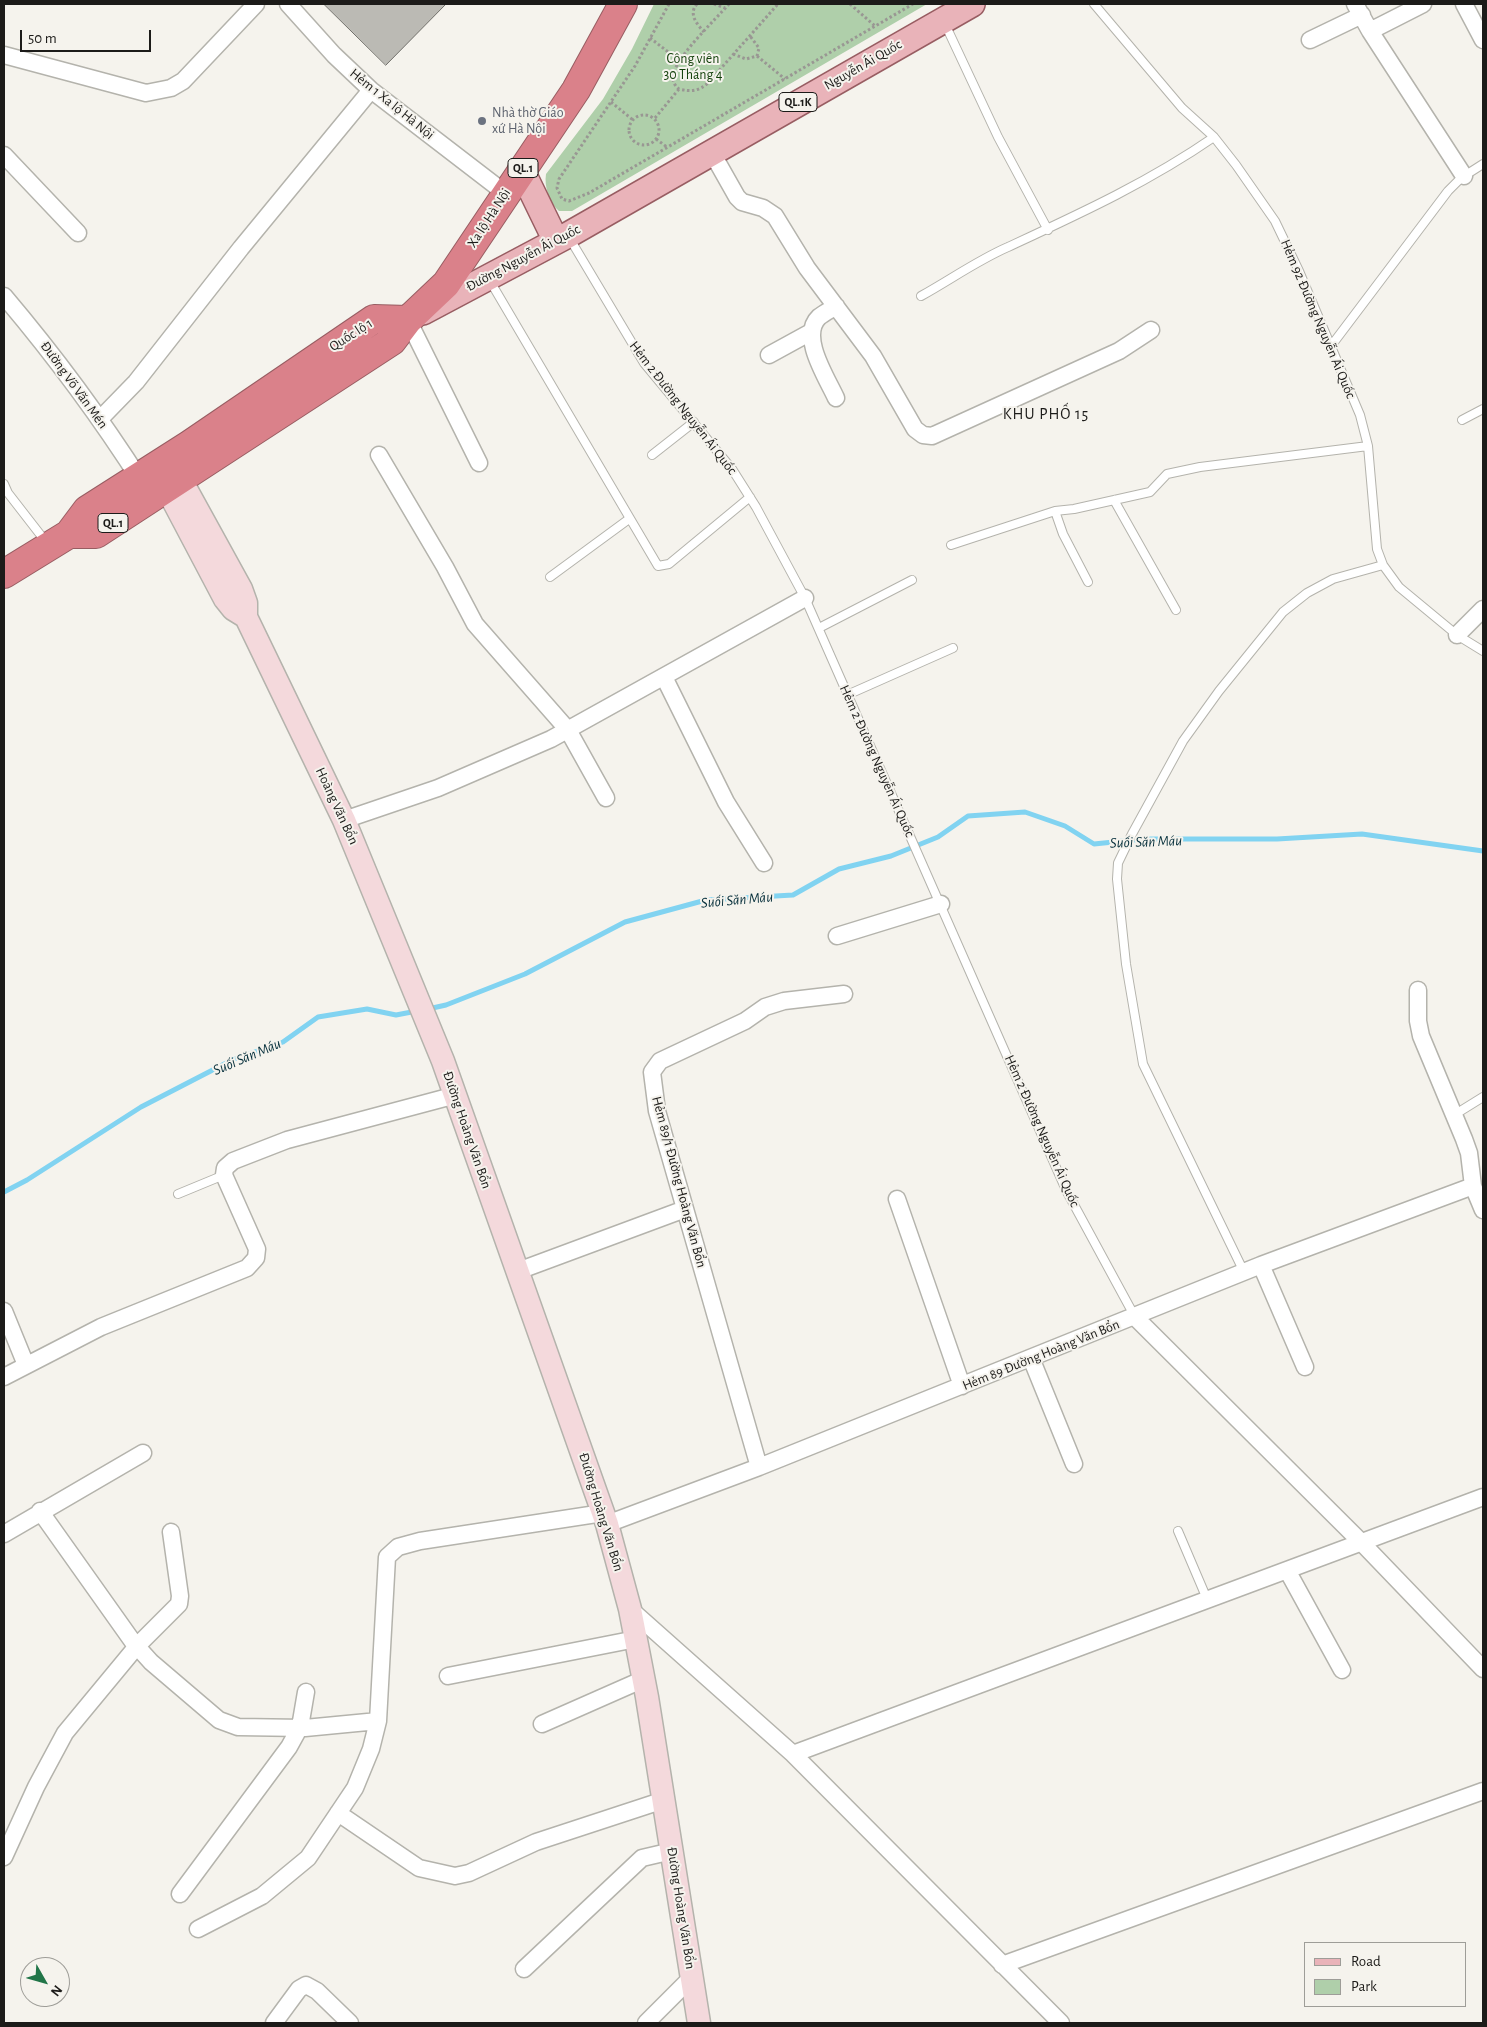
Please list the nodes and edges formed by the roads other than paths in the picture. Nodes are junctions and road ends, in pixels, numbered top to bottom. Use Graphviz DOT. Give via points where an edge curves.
graph roads {
  1 [pos="256,4"];
  2 [pos="288,4"];
  3 [pos="623,4"];
  4 [pos="1094,4"];
  5 [pos="1423,4"];
  6 [pos="1464,4"];
  7 [pos="1358,10"];
  8 [pos="958,12"];
  9 [pos="1370,31"];
  10 [pos="1310,40"];
  11 [pos="1483,40"];
  12 [pos="4,55"];
  13 [pos="371,90"];
  14 [pos="1214,137"];
  15 [pos="711,151"];
  16 [pos="4,155"];
  17 [pos="1483,164"];
  18 [pos="521,170"];
  19 [pos="1464,176"];
  20 [pos="505,193"];
  21 [pos="638,194"];
  22 [pos="1048,230"];
  23 [pos="78,233"];
  24 [pos="562,238"];
  25 [pos="488,277"];
  26 [pos="4,296"];
  27 [pos="921,296"];
  28 [pos="836,306"];
  29 [pos="408,320"];
  30 [pos="1151,330"];
  31 [pos="811,332"];
  32 [pos="1331,346"];
  33 [pos="769,355"];
  34 [pos="836,398"];
  35 [pos="1483,410"];
  36 [pos="100,419"];
  37 [pos="1462,420"];
  38 [pos="694,422"];
  39 [pos="1368,446"];
  40 [pos="379,455"];
  41 [pos="652,455"];
  42 [pos="479,463"];
  43 [pos="160,478"];
  44 [pos="4,484"];
  45 [pos="6,494"];
  46 [pos="750,497"];
  47 [pos="1114,500"];
  48 [pos="1055,511"];
  49 [pos="629,519"];
  50 [pos="59,540"];
  51 [pos="951,545"];
  52 [pos="1383,565"];
  53 [pos="4,574"];
  54 [pos="550,577"];
  55 [pos="912,580"];
  56 [pos="1088,582"];
  57 [pos="805,598"];
  58 [pos="1483,609"];
  59 [pos="1176,610"];
  60 [pos="819,628"];
  61 [pos="1457,634"];
  62 [pos="953,648"];
  63 [pos="1483,651"];
  64 [pos="664,677"];
  65 [pos="847,695"];
  66 [pos="568,730"];
  67 [pos="606,798"];
  68 [pos="344,820"];
  69 [pos="764,864"];
  70 [pos="941,904"];
  71 [pos="837,936"];
  72 [pos="1418,990"];
  73 [pos="844,994"];
  74 [pos="427,1021"];
  75 [pos="456,1095"];
  76 [pos="1483,1097"];
  77 [pos="1454,1115"];
  78 [pos="224,1175"];
  79 [pos="1474,1186"];
  80 [pos="178,1194"];
  81 [pos="897,1199"];
  82 [pos="685,1209"];
  83 [pos="1483,1210"];
  84 [pos="1261,1266"];
  85 [pos="518,1271"];
  86 [pos="1244,1272"];
  87 [pos="4,1311"];
  88 [pos="1135,1318"];
  89 [pos="1031,1358"];
  90 [pos="26,1366"];
  91 [pos="1305,1367"];
  92 [pos="4,1377"];
  93 [pos="962,1386"];
  94 [pos="143,1453"];
  95 [pos="1074,1464"];
  96 [pos="759,1467"];
  97 [pos="1483,1497"];
  98 [pos="40,1511"];
  99 [pos="605,1518"];
  100 [pos="1178,1531"];
  101 [pos="171,1532"];
  102 [pos="4,1534"];
  103 [pos="1361,1542"];
  104 [pos="1287,1570"];
  105 [pos="1208,1599"];
  106 [pos="630,1609"];
  107 [pos="636,1639"];
  108 [pos="137,1646"];
  109 [pos="1483,1669"];
  110 [pos="1342,1670"];
  111 [pos="448,1676"];
  112 [pos="644,1679"];
  113 [pos="306,1692"];
  114 [pos="378,1721"];
  115 [pos="542,1724"];
  116 [pos="300,1727"];
  117 [pos="794,1754"];
  118 [pos="1483,1791"];
  119 [pos="664,1800"];
  120 [pos="338,1813"];
  121 [pos="672,1851"];
  122 [pos="4,1857"];
  123 [pos="180,1894"];
  124 [pos="198,1929"];
  125 [pos="1002,1965"];
  126 [pos="524,1969"];
  127 [pos="692,1977"];
  128 [pos="1057,2022"];
  129 [pos="274,2023"];
  130 [pos="350,2023"];
  131 [pos="646,2023"];
  132 [pos="700,2023"];
  1 -- 12 [label="street" via="183,81 171,88 146,93"];
  2 -- 13 [label="street, Hẻm 1 Xa lộ Hà Nội"];
  3 -- 18 [label="highway, Xa lộ Hà Nội / QL.1" via="576,90"];
  4 -- 14 [label="lane, Hẻm 92 Đường Nguyễn Ái Quốc" via="1182,108"];
  5 -- 9 [label="street"];
  6 -- 11 [label="street"];
  7 -- 9 [label="street"];
  7 -- 10 [label="street"];
  8 -- 15 [label="main road, Nguyễn Ái Quốc / QL.1K"];
  8 -- 22 [label="lane" via="998,137"];
  9 -- 19 [label="street"];
  13 -- 20 [label="street, Hẻm 1 Xa lộ Hà Nội"];
  13 -- 36 [label="street" via="136,382"];
  14 -- 22 [label="lane" via="1180,161"];
  14 -- 32 [label="lane, Hẻm 92 Đường Nguyễn Ái Quốc" via="1275,221"];
  15 -- 21 [label="main road, Nguyễn Ái Quốc / QL.1K"];
  15 -- 28 [label="street" via="737,198 775,216 807,268"];
  16 -- 23 [label="street"];
  17 -- 19 [label="lane"];
  18 -- 20 [label="highway, Xa lộ Hà Nội / QL.1"];
  18 -- 24 [label="main road"];
  19 -- 32 [label="lane" via="1448,191"];
  20 -- 29 [label="highway, Xa lộ Hà Nội / QL.1" via="446,284"];
  21 -- 24 [label="main road, Đường Nguyễn Ái Quốc / QL.1K"];
  22 -- 27 [label="lane" via="1006,247"];
  24 -- 25 [label="main road, Đường Nguyễn Ái Quốc / QL.1K"];
  24 -- 38 [label="lane, Hẻm 2 Đường Nguyễn Ái Quốc" via="633,347"];
  25 -- 29 [label="main road, Đường Nguyễn Ái Quốc / QL.1K"];
  25 -- 49 [label="lane"];
  26 -- 36 [label="street, Đường Võ Văn Mén"];
  28 -- 30 [label="street" via="873,356 915,429 923,435 932,436 1119,351"];
  28 -- 31 [label="street" via="818,318"];
  29 -- 42 [label="street"];
  29 -- 43 [label="highway, Quốc lộ 1 / QL.1" via="374,318"];
  31 -- 33 [label="street"];
  31 -- 34 [label="street" via="811,344"];
  32 -- 39 [label="lane, Hẻm 92 Đường Nguyễn Ái Quốc" via="1360,415"];
  35 -- 37 [label="lane"];
  36 -- 43 [label="street, Đường Võ Văn Mén"];
  38 -- 41 [label="lane"];
  38 -- 46 [label="lane, Hẻm 2 Đường Nguyễn Ái Quốc" via="732,468"];
  39 -- 47 [label="lane" via="1167,474 1150,492"];
  39 -- 52 [label="lane, Hẻm 92 Đường Nguyễn Ái Quốc" via="1373,519"];
  40 -- 66 [label="street" via="475,624"];
  43 -- 50 [label="highway, Quốc lộ 1 / QL.1" via="87,510"];
  43 -- 68 [label="main road, Hoàng Văn Bổn" via="241,589 246,603 246,618"];
  44 -- 45 [label="lane"];
  45 -- 50 [label="lane"];
  46 -- 49 [label="lane" via="663,566 654,562"];
  46 -- 57 [label="lane, Hẻm 2 Đường Nguyễn Ái Quốc"];
  47 -- 48 [label="lane"];
  47 -- 59 [label="lane"];
  48 -- 51 [label="lane"];
  48 -- 56 [label="lane"];
  49 -- 54 [label="lane"];
  50 -- 53 [label="highway, Quốc lộ 1 / QL.1"];
  52 -- 61 [label="lane, Hẻm 92 Đường Nguyễn Ái Quốc" via="1398,586"];
  52 -- 86 [label="lane" via="1334,579 1307,593 1283,612 1219,690 1183,741 1118,863 1126,964 1143,1064"];
  55 -- 60 [label="lane"];
  57 -- 60 [label="lane, Hẻm 2 Đường Nguyễn Ái Quốc"];
  57 -- 64 [label="street"];
  58 -- 61 [label="street"];
  60 -- 65 [label="lane, Hẻm 2 Đường Nguyễn Ái Quốc"];
  61 -- 63 [label="lane, Hẻm 92 Đường Nguyễn Ái Quốc"];
  62 -- 65 [label="lane"];
  64 -- 66 [label="street"];
  64 -- 69 [label="street" via="726,802"];
  65 -- 70 [label="lane, Hẻm 2 Đường Nguyễn Ái Quốc"];
  66 -- 67 [label="street"];
  66 -- 68 [label="street" via="438,788"];
  68 -- 74 [label="main road, Hoàng Văn Bổn"];
  70 -- 71 [label="street"];
  70 -- 88 [label="lane, Hẻm 2 Đường Nguyễn Ái Quốc" via="1066,1190"];
  72 -- 77 [label="street" via="1421,1036"];
  73 -- 82 [label="street, Hẻm 89/1 Đường Hoàng Văn Bổn" via="784,1001 765,1007 745,1021 660,1061 652,1072 657,1112"];
  74 -- 75 [label="main road, Đường Hoàng Văn Bổn"];
  75 -- 78 [label="street" via="287,1140 233,1161 225,1168"];
  75 -- 85 [label="main road, Đường Hoàng Văn Bổn"];
  76 -- 77 [label="lane"];
  77 -- 79 [label="street" via="1469,1153"];
  78 -- 80 [label="lane"];
  78 -- 90 [label="street" via="257,1249 256,1258 247,1268 101,1327"];
  79 -- 83 [label="street"];
  79 -- 84 [label="street, Hẻm 89 Đường Hoàng Văn Bổn"];
  81 -- 93 [label="street"];
  82 -- 85 [label="street"];
  82 -- 96 [label="street, Hẻm 89/1 Đường Hoàng Văn Bổn"];
  84 -- 86 [label="street, Hẻm 89 Đường Hoàng Văn Bổn"];
  84 -- 91 [label="street"];
  85 -- 99 [label="main road, Đường Hoàng Văn Bổn"];
  86 -- 88 [label="street, Hẻm 89 Đường Hoàng Văn Bổn"];
  87 -- 90 [label="street"];
  88 -- 89 [label="street, Hẻm 89 Đường Hoàng Văn Bổn"];
  88 -- 103 [label="street"];
  89 -- 93 [label="street, Hẻm 89 Đường Hoàng Văn Bổn"];
  89 -- 95 [label="street"];
  90 -- 92 [label="street"];
  93 -- 96 [label="street, Hẻm 89 Đường Hoàng Văn Bổn"];
  94 -- 98 [label="street"];
  96 -- 99 [label="street, Hẻm 89 Đường Hoàng Văn Bổn"];
  97 -- 103 [label="street"];
  98 -- 102 [label="street"];
  98 -- 108 [label="street"];
  99 -- 106 [label="main road, Đường Hoàng Văn Bổn"];
  99 -- 114 [label="street, Hẻm 89 Đường Hoàng Văn Bổn" via="420,1541 398,1547 387,1556"];
  100 -- 105 [label="lane"];
  101 -- 108 [label="street" via="180,1596 178,1604"];
  103 -- 104 [label="street"];
  103 -- 109 [label="street"];
  104 -- 105 [label="street"];
  104 -- 110 [label="street"];
  105 -- 117 [label="street"];
  106 -- 107 [label="main road, Đường Hoàng Văn Bổn"];
  106 -- 117 [label="street"];
  107 -- 111 [label="street"];
  107 -- 112 [label="main road, Đường Hoàng Văn Bổn"];
  108 -- 116 [label="street" via="219,1720 238,1727"];
  108 -- 122 [label="street" via="65,1733"];
  112 -- 115 [label="street"];
  112 -- 119 [label="main road, Đường Hoàng Văn Bổn"];
  113 -- 116 [label="street"];
  114 -- 116 [label="street"];
  114 -- 120 [label="street" via="355,1788"];
  116 -- 123 [label="street" via="289,1747"];
  117 -- 125 [label="street"];
  118 -- 125 [label="street"];
  119 -- 120 [label="street" via="536,1842 469,1873 455,1876 419,1868"];
  119 -- 121 [label="main road, Đường Hoàng Văn Bổn"];
  120 -- 124 [label="street" via="308,1858 262,1896"];
  121 -- 126 [label="street" via="642,1858"];
  121 -- 127 [label="main road, Đường Hoàng Văn Bổn"];
  125 -- 128 [label="street"];
  127 -- 131 [label="street"];
  127 -- 132 [label="main road, Đường Hoàng Văn Bổn"];
  129 -- 130 [label="street" via="299,1989 306,1985"];
}
